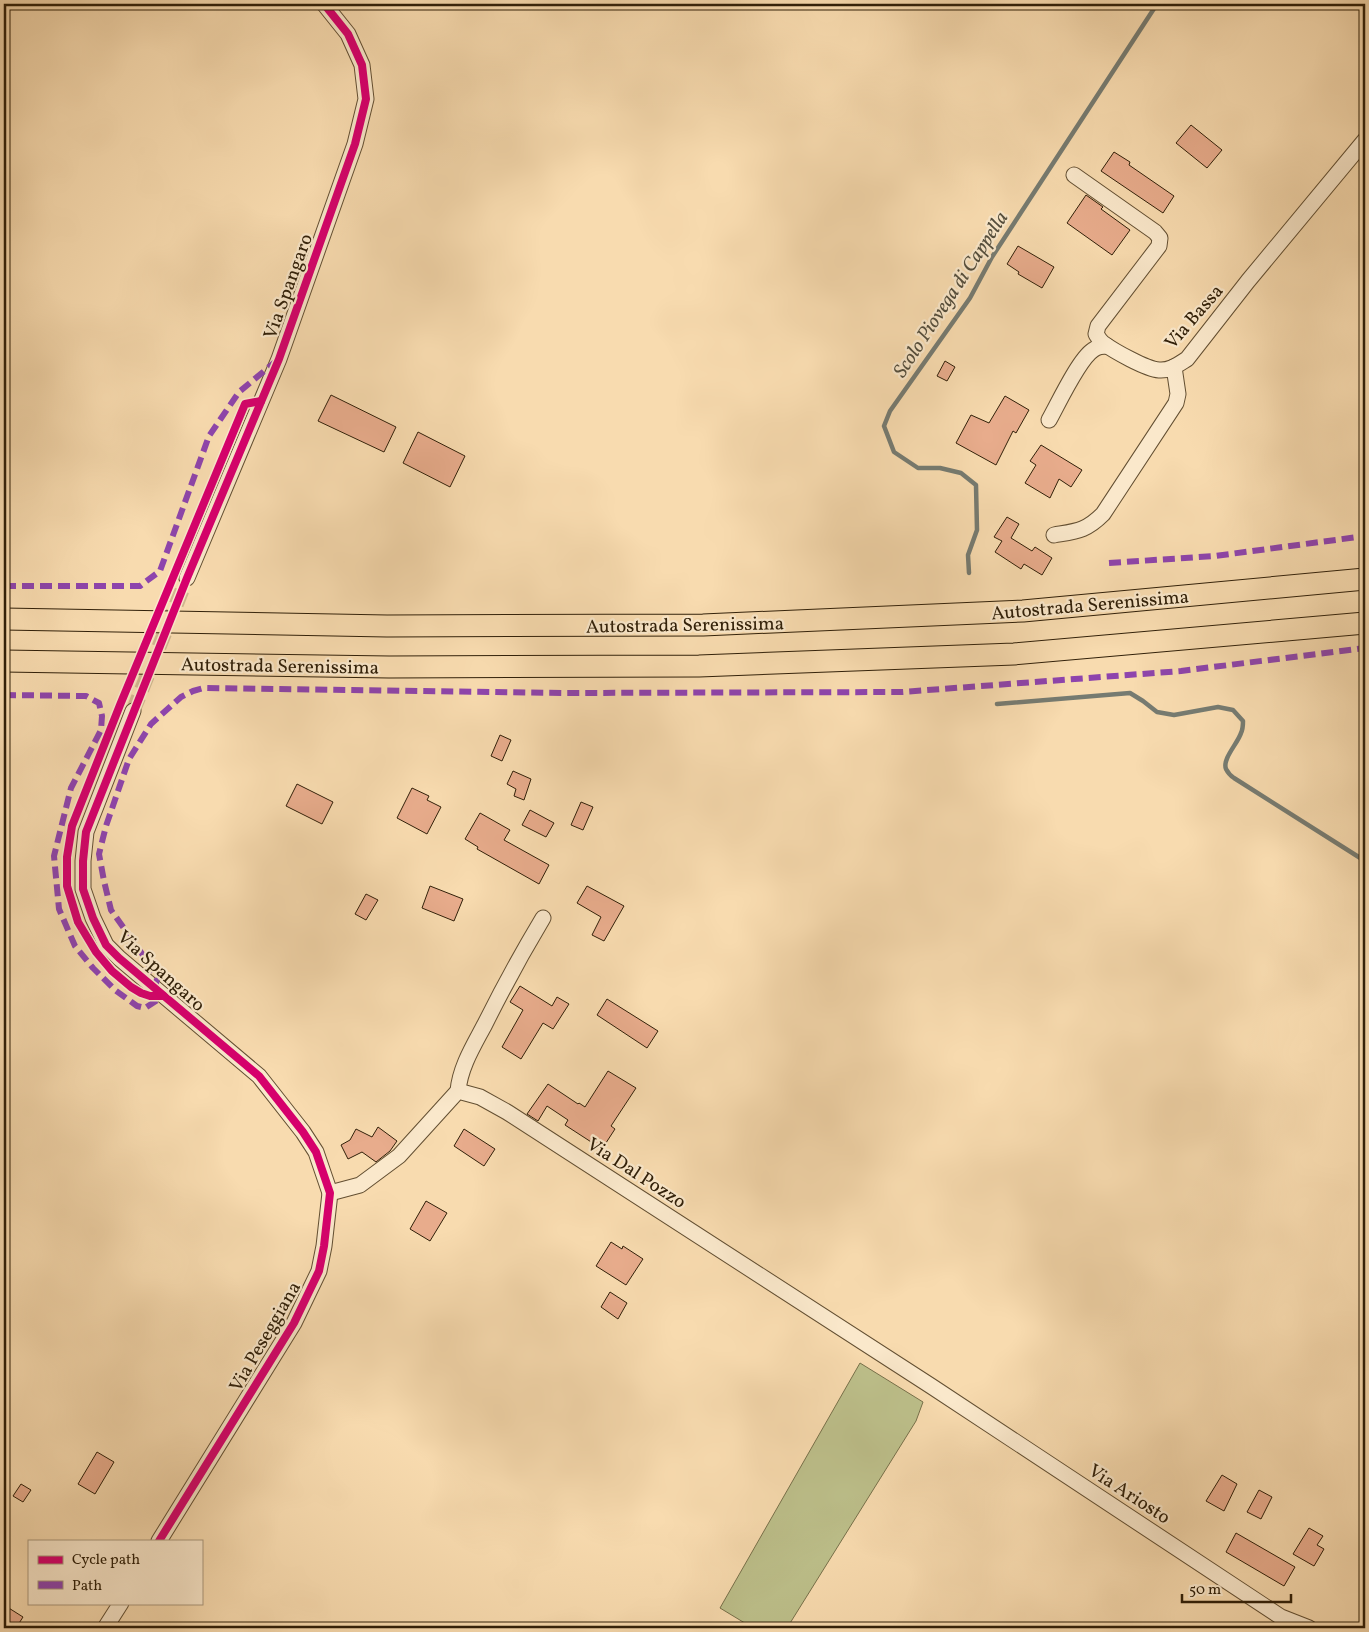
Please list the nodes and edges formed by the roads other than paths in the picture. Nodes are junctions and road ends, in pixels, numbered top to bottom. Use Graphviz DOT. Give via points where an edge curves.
graph roads {
  1 [pos="324,4"];
  2 [pos="1365,140"];
  3 [pos="1074,175"];
  4 [pos="1107,346"];
  5 [pos="1174,368"];
  6 [pos="1048,420"];
  7 [pos="1054,535"];
  8 [pos="187,578"];
  9 [pos="1365,579"];
  10 [pos="4,619"];
  11 [pos="1365,622"];
  12 [pos="4,661"];
  13 [pos="133,711"];
  14 [pos="543,918"];
  15 [pos="458,1091"];
  16 [pos="303,1132"];
  17 [pos="330,1193"];
  18 [pos="931,1386"];
  19 [pos="161,1540"];
  20 [pos="120,1604"];
  21 [pos="105,1628"];
  22 [pos="1309,1628"];
  1 -- 8 [label="street, Via Spangaro" via="348,34 362,65 366,99 355,144 279,359"];
  2 -- 5 [label="street, Via Bassa" via="1196,348"];
  3 -- 4 [label="street" via="1160,238 1159,246 1098,326 1096,334"];
  4 -- 5 [label="street, Via Bassa" via="1143,365 1159,370"];
  4 -- 6 [label="street" via="1091,351 1082,362"];
  5 -- 7 [label="street" via="1178,394 1176,403 1103,514 1079,531"];
  9 -- 10 [label="highway, Autostrada Serenissima" via="1023,611 703,625 387,626"];
  11 -- 12 [label="highway, Autostrada Serenissima" via="1014,654 698,666 389,667"];
  13 -- 16 [label="street, Via Spangaro" via="86,832 83,889 93,918 106,944 119,958 259,1076"];
  14 -- 15 [label="street" via="468,1056 459,1078"];
  15 -- 17 [label="street" via="399,1156 360,1185"];
  15 -- 18 [label="street, Via Dal Pozzo" via="480,1097 507,1112"];
  16 -- 17 [label="street, Via Peseggiana" via="316,1152"];
  17 -- 19 [label="street, Via Peseggiana" via="319,1271 294,1323"];
  18 -- 22 [label="street, Via Ariosto" via="1281,1617"];
  20 -- 21 [label="street"];
}
